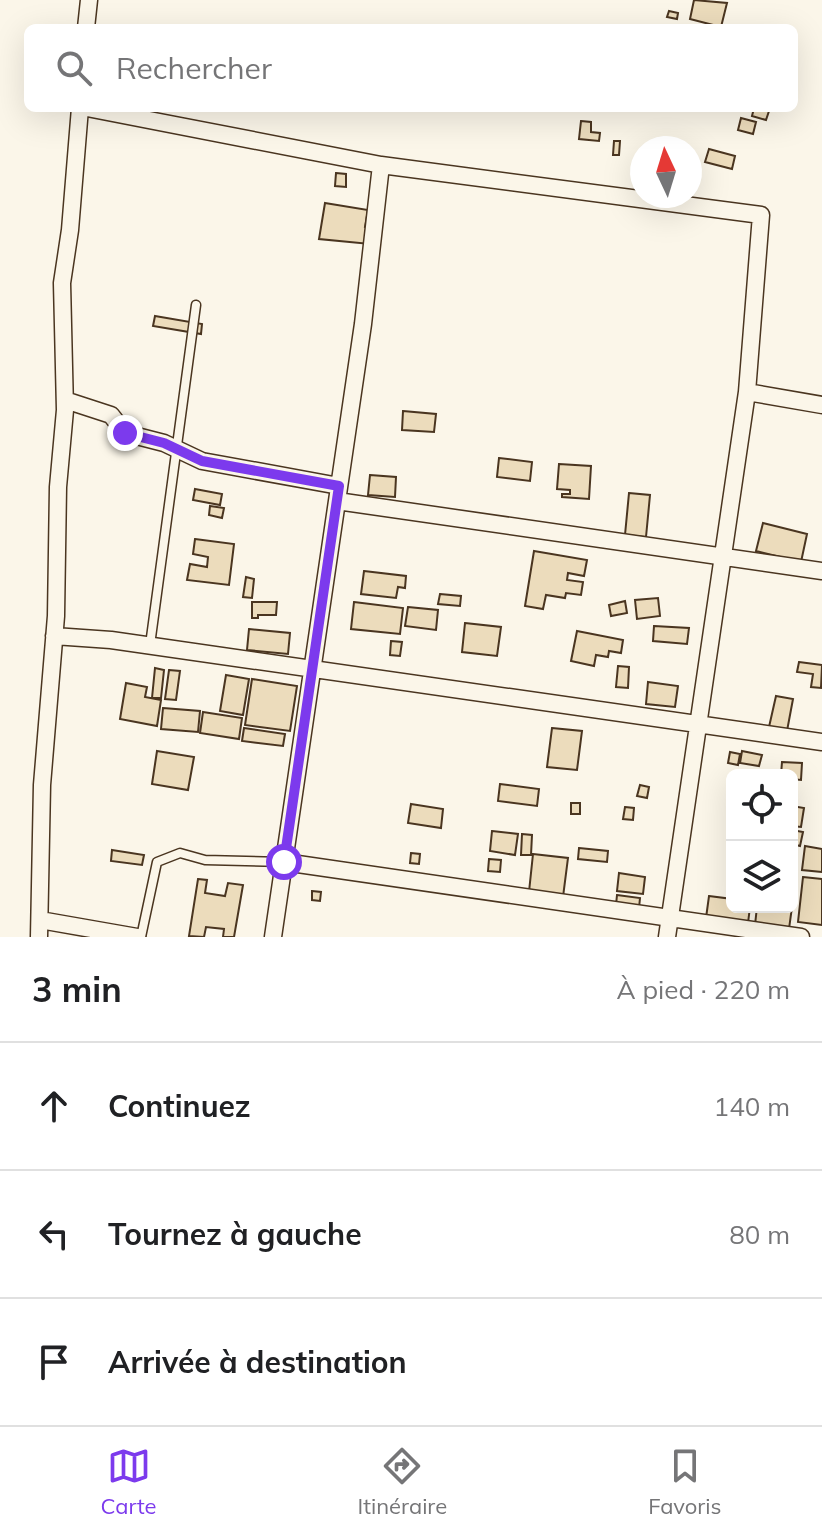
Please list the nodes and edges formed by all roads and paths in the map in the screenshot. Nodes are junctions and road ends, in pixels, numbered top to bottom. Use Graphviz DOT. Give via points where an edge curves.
graph roads {
  1 [pos="89,0"];
  2 [pos="86,24"];
  3 [pos="80,112"];
  4 [pos="108,112"];
  5 [pos="381,165"];
  6 [pos="196,305"];
  7 [pos="747,392"];
  8 [pos="65,400"];
  9 [pos="822,405"];
  10 [pos="178,450"];
  11 [pos="338,494"];
  12 [pos="723,556"];
  13 [pos="822,571"];
  14 [pos="54,636"];
  15 [pos="149,646"];
  16 [pos="312,669"];
  17 [pos="698,725"];
  18 [pos="822,742"];
  19 [pos="284,862"];
  20 [pos="670,918"];
  21 [pos="39,929"];
  22 [pos="139,937"];
  23 [pos="273,937"];
  24 [pos="667,937"];
  25 [pos="801,937"];
  1 -- 2 [label="street"];
  3 -- 8 [label="street" via="62,283"];
  4 -- 5 [label="street"];
  5 -- 7 [label="street" via="761,215"];
  5 -- 11 [label="street"];
  6 -- 10 [label="lane"];
  7 -- 9 [label="street"];
  7 -- 12 [label="street"];
  8 -- 10 [label="street" via="111,415 125,433"];
  8 -- 14 [label="street"];
  10 -- 11 [label="street" via="202,461"];
  10 -- 15 [label="lane"];
  11 -- 12 [label="street"];
  11 -- 16 [label="street"];
  12 -- 13 [label="street"];
  12 -- 17 [label="street"];
  14 -- 15 [label="street"];
  14 -- 21 [label="street" via="42,785"];
  15 -- 16 [label="street"];
  16 -- 17 [label="street"];
  16 -- 19 [label="street"];
  17 -- 18 [label="street"];
  17 -- 20 [label="street"];
  19 -- 20 [label="street"];
  19 -- 22 [label="lane" via="205,860 180,853 157,862"];
  19 -- 23 [label="street"];
  20 -- 24 [label="street"];
  20 -- 25 [label="street"];
  21 -- 22 [label="street"];
}
